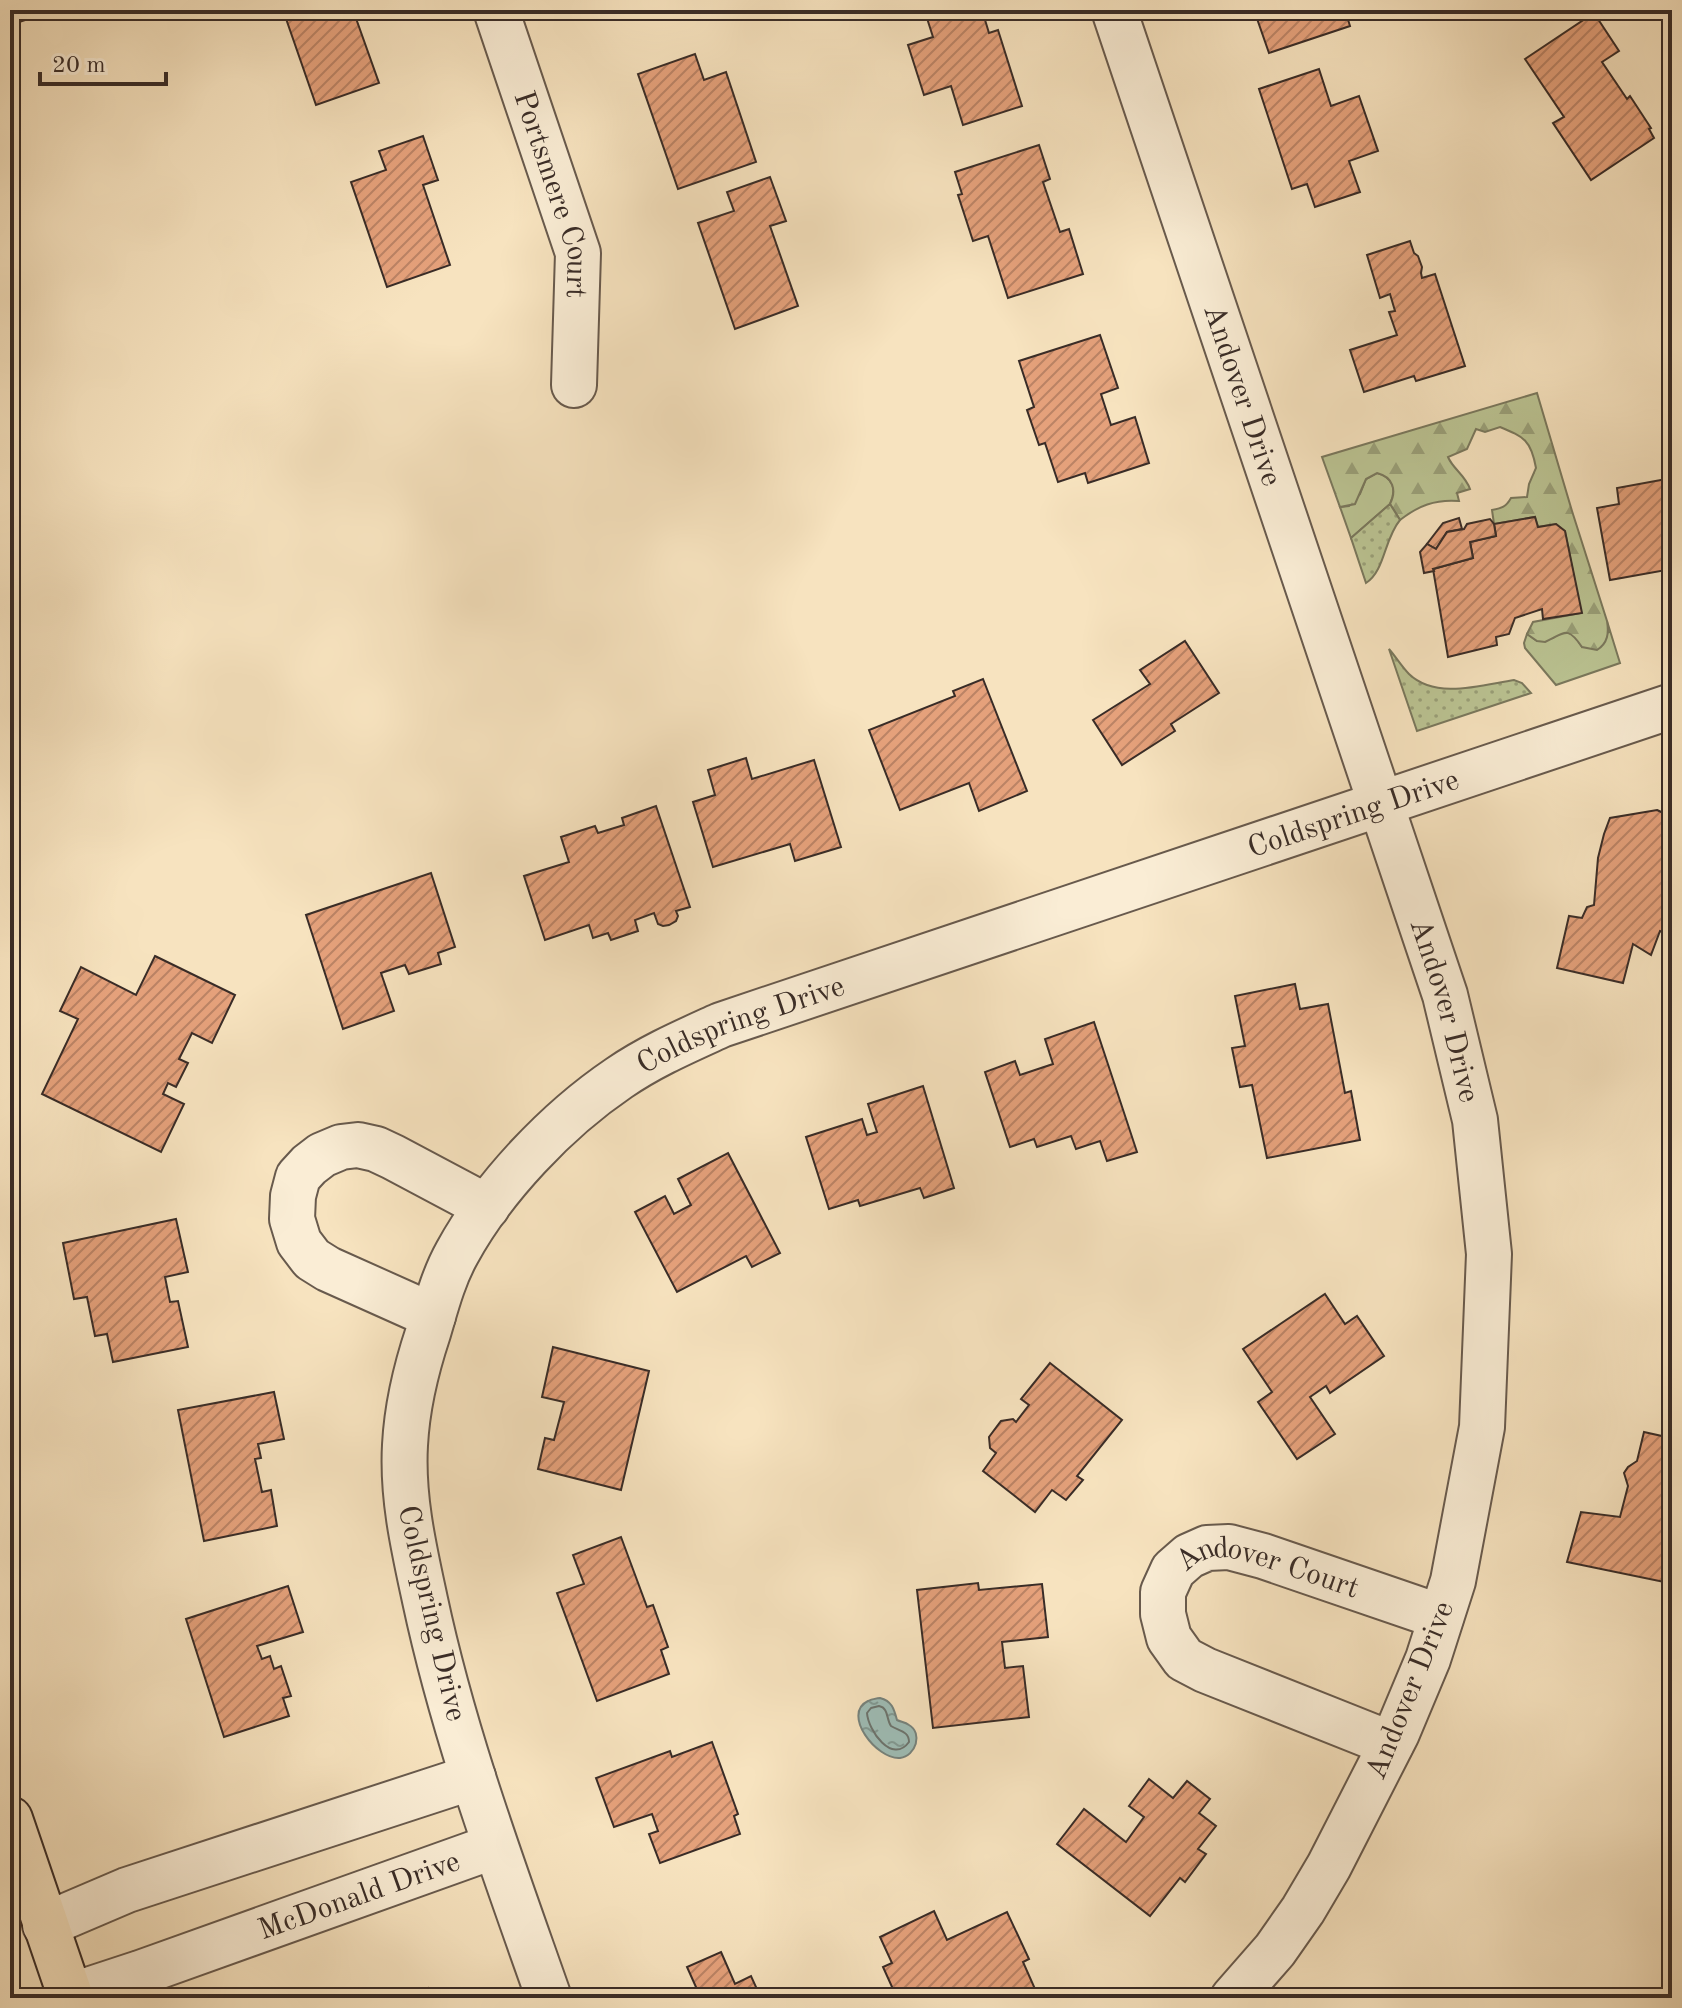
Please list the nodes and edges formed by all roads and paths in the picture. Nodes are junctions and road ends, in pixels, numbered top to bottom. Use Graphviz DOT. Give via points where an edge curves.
graph roads {
  1 [pos="496,10"];
  2 [pos="1114,10"];
  3 [pos="574,385"];
  4 [pos="1672,706"];
  5 [pos="1382,803"];
  6 [pos="487,1207"];
  7 [pos="433,1316"];
  8 [pos="1441,1617"];
  9 [pos="1391,1744"];
  10 [pos="473,1777"];
  11 [pos="10,1819"];
  12 [pos="495,1846"];
  13 [pos="45,1925"];
  14 [pos="70,1997"];
  15 [pos="549,1998"];
  16 [pos="1233,1998"];
  1 -- 3 [label="street, Portsmere Court" via="578,253"];
  2 -- 5 [label="street, Andover Drive"];
  4 -- 5 [label="street, Coldspring Drive"];
  5 -- 6 [label="street, Coldspring Drive" via="721,1025 619,1078 529,1155"];
  5 -- 8 [label="street, Andover Drive" via="1445,995 1475,1120 1489,1254 1482,1427 1453,1581"];
  6 -- 7 [label="street, Coldspring Drive" via="457,1253"];
  6 -- 7 [label="street" via="376,1149 358,1145 322,1155 298,1177 292,1219 299,1242 312,1259"];
  7 -- 10 [label="street, Coldspring Drive" via="410,1402 406,1492 438,1660"];
  8 -- 9 [label="street, Andover Drive"];
  8 -- 9 [label="street, Andover Court" via="1229,1547 1189,1556 1173,1570 1163,1592 1169,1638 1184,1659"];
  9 -- 16 [label="street, Andover Drive" via="1303,1910"];
  10 -- 12 [label="street, Coldspring Drive"];
  10 -- 13 [label="street" via="127,1890"];
  11 -- 13 [label="main road"];
  12 -- 14 [label="street, McDonald Drive"];
  12 -- 15 [label="street, McDonald Drive"];
  13 -- 14 [label="main road"];
}
